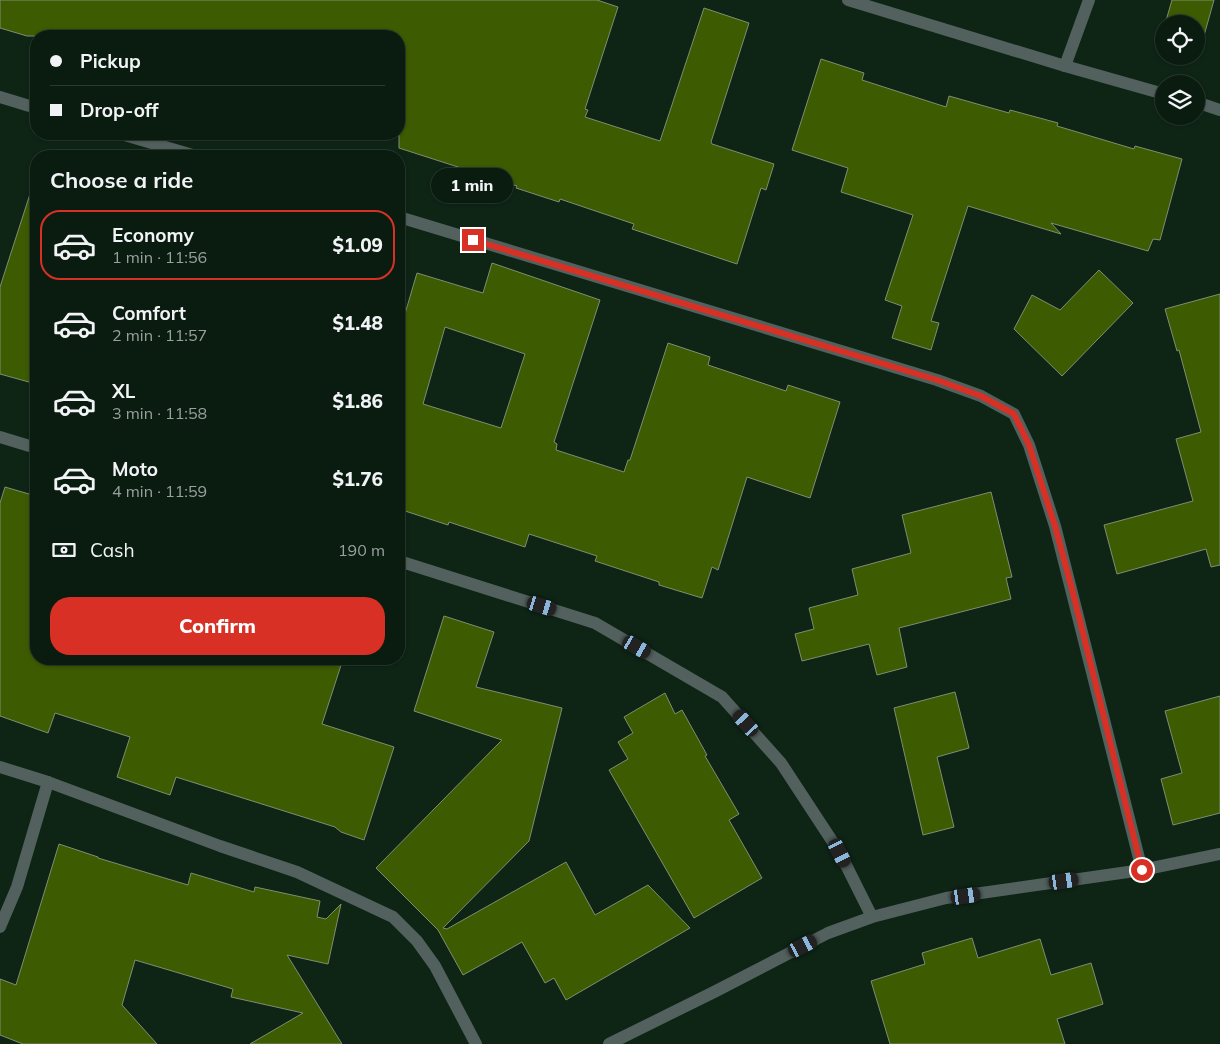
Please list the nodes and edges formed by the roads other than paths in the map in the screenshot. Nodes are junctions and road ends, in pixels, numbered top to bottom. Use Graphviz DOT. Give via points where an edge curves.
graph roads {
  1 [pos="848,0"];
  2 [pos="1089,0"];
  3 [pos="1065,66"];
  4 [pos="1155,91"];
  5 [pos="0,97"];
  6 [pos="1205,105"];
  7 [pos="30,106"];
  8 [pos="1220,110"];
  9 [pos="141,140"];
  10 [pos="176,150"];
  11 [pos="405,219"];
  12 [pos="0,437"];
  13 [pos="30,446"];
  14 [pos="405,563"];
  15 [pos="0,767"];
  16 [pos="48,782"];
  17 [pos="1220,854"];
  18 [pos="1142,870"];
  19 [pos="872,917"];
  20 [pos="0,927"];
  21 [pos="476,1044"];
  22 [pos="609,1044"];
  1 -- 3 [label="street"];
  2 -- 3 [label="street"];
  3 -- 4 [label="street"];
  5 -- 7 [label="street"];
  6 -- 8 [label="street"];
  9 -- 10 [label="street"];
  11 -- 18 [label="street" via="937,380 981,396 1014,414 1029,445 1055,526"];
  12 -- 13 [label="street"];
  14 -- 19 [label="street" via="595,623 722,697 781,762 840,853"];
  15 -- 16 [label="street"];
  16 -- 20 [label="street" via="17,887"];
  16 -- 21 [label="street" via="297,872 393,918 417,941 435,966"];
  17 -- 18 [label="street"];
  18 -- 19 [label="street" via="946,898"];
  19 -- 22 [label="street" via="828,933"];
}
